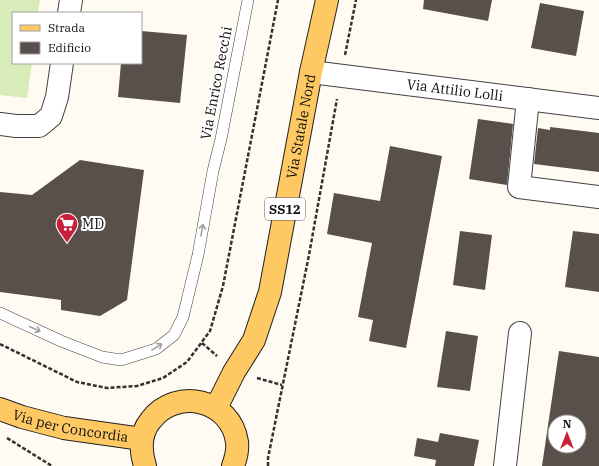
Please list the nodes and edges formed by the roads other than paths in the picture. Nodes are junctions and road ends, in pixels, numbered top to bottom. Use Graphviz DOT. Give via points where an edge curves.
graph roads {
  1 [pos="71,0"];
  2 [pos="248,0"];
  3 [pos="326,0"];
  4 [pos="69,12"];
  5 [pos="62,64"];
  6 [pos="311,72"];
  7 [pos="528,99"];
  8 [pos="599,108"];
  9 [pos="0,124"];
  10 [pos="599,197"];
  11 [pos="0,313"];
  12 [pos="520,333"];
  13 [pos="216,408"];
  14 [pos="0,409"];
  15 [pos="142,439"];
  16 [pos="145,466"];
  17 [pos="233,466"];
  18 [pos="505,466"];
  1 -- 4 [label="street"];
  11 -- 2 [label="lane, Via Enrico Recchi, one-way" via="102,357 121,360 156,349 174,335 183,317 198,256"];
  3 -- 6 [label="main road, Via Statale Nord / SS12"];
  5 -- 9 [label="street" via="51,116 40,126"];
  6 -- 7 [label="street, Via Attilio Lolli"];
  6 -- 13 [label="main road, Via Statale Nord / SS12" via="270,292 254,340"];
  7 -- 8 [label="street, Via Attilio Lolli"];
  7 -- 10 [label="street" via="519,188"];
  12 -- 18 [label="street"];
  13 -- 15 [label="main road" via="186,400 170,404 157,412 147,424"];
  13 -- 17 [label="main road" via="233,428 237,455"];
  14 -- 15 [label="main road, Via per Concordia" via="64,428"];
  15 -- 16 [label="main road" via="141,455"];
}
